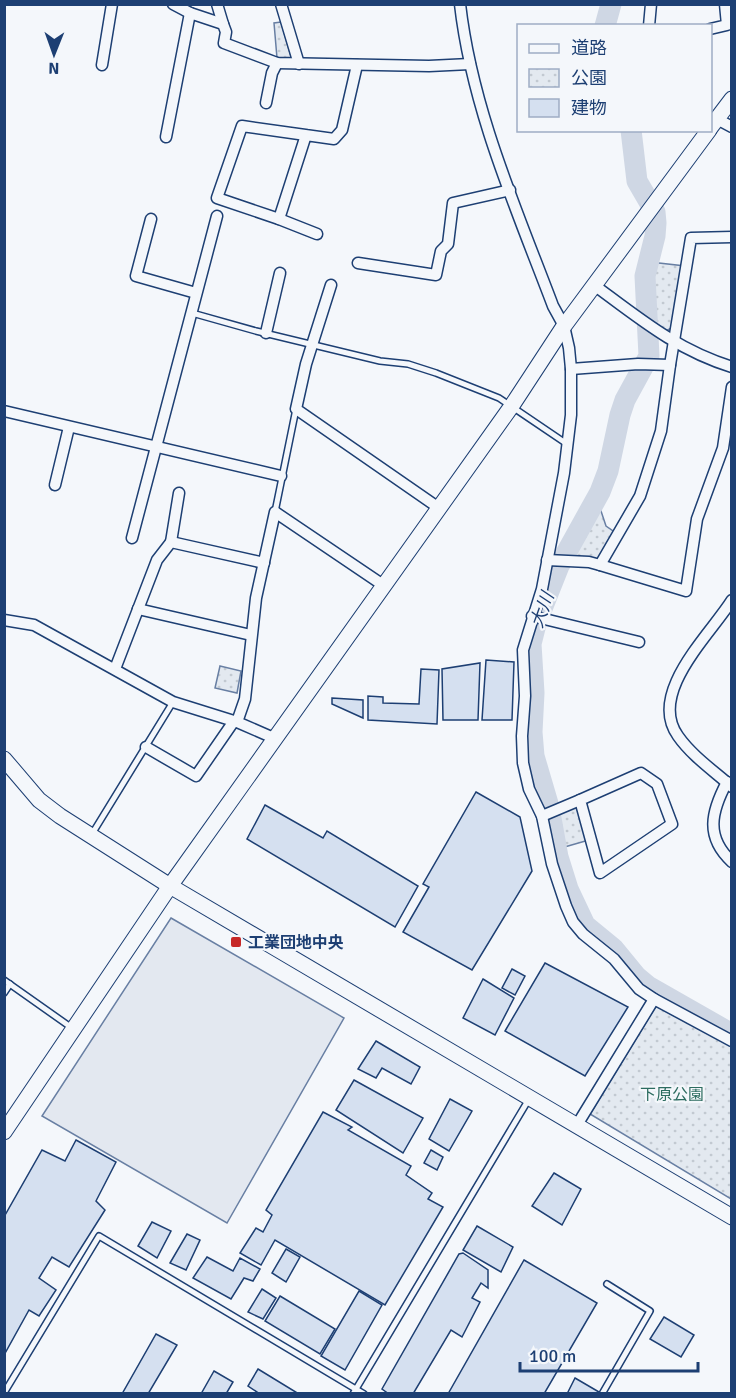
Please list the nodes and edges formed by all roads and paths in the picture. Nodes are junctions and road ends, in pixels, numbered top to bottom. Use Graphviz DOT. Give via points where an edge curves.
graph roads {
  1 [pos="112,4"];
  2 [pos="173,4"];
  3 [pos="218,4"];
  4 [pos="281,4"];
  5 [pos="460,4"];
  6 [pos="651,4"];
  7 [pos="725,4"];
  8 [pos="190,13"];
  9 [pos="223,24"];
  10 [pos="649,24"];
  11 [pos="712,29"];
  12 [pos="277,63"];
  13 [pos="299,64"];
  14 [pos="470,64"];
  15 [pos="102,65"];
  16 [pos="357,66"];
  17 [pos="732,99"];
  18 [pos="266,103"];
  19 [pos="712,126"];
  20 [pos="732,127"];
  21 [pos="708,132"];
  22 [pos="306,135"];
  23 [pos="166,137"];
  24 [pos="510,190"];
  25 [pos="217,216"];
  26 [pos="151,219"];
  27 [pos="279,219"];
  28 [pos="317,234"];
  29 [pos="732,237"];
  30 [pos="358,263"];
  31 [pos="280,273"];
  32 [pos="331,285"];
  33 [pos="594,285"];
  34 [pos="196,293"];
  35 [pos="191,313"];
  36 [pos="564,326"];
  37 [pos="266,333"];
  38 [pos="674,343"];
  39 [pos="312,344"];
  40 [pos="665,365"];
  41 [pos="732,367"];
  42 [pos="572,369"];
  43 [pos="732,387"];
  44 [pos="511,407"];
  45 [pos="296,409"];
  46 [pos="4,411"];
  47 [pos="69,427"];
  48 [pos="568,445"];
  49 [pos="156,446"];
  50 [pos="281,476"];
  51 [pos="55,485"];
  52 [pos="179,493"];
  53 [pos="439,508"];
  54 [pos="275,512"];
  55 [pos="132,538"];
  56 [pos="171,542"];
  57 [pos="551,560"];
  58 [pos="264,563"];
  59 [pos="600,565"];
  60 [pos="384,585"];
  61 [pos="732,600"];
  62 [pos="138,609"];
  63 [pos="532,616"];
  64 [pos="4,620"];
  65 [pos="250,635"];
  66 [pos="639,642"];
  67 [pos="115,669"];
  68 [pos="173,702"];
  69 [pos="236,722"];
  70 [pos="276,739"];
  71 [pos="146,747"];
  72 [pos="4,759"];
  73 [pos="729,785"];
  74 [pos="580,800"];
  75 [pos="542,816"];
  76 [pos="91,835"];
  77 [pos="732,862"];
  78 [pos="170,886"];
  79 [pos="7,982"];
  80 [pos="4,993"];
  81 [pos="654,999"];
  82 [pos="74,1029"];
  83 [pos="730,1038"];
  84 [pos="530,1098"];
  85 [pos="577,1125"];
  86 [pos="4,1132"];
  87 [pos="732,1217"];
  88 [pos="607,1284"];
  89 [pos="354,1391"];
  90 [pos="4,1393"];
  91 [pos="364,1394"];
  92 [pos="602,1394"];
  1 -- 15 [label="street"];
  2 -- 8 [label="street"];
  3 -- 9 [label="street"];
  4 -- 13 [label="street"];
  5 -- 14 [label="street"];
  6 -- 10 [label="street"];
  7 -- 11 [label="street" via="726,26"];
  8 -- 9 [label="street"];
  8 -- 23 [label="street"];
  9 -- 12 [label="street" via="224,43"];
  12 -- 13 [label="street"];
  12 -- 18 [label="street"];
  13 -- 16 [label="street"];
  14 -- 16 [label="street"];
  14 -- 24 [label="street"];
  16 -- 22 [label="street" via="342,130 334,139"];
  17 -- 19 [label="street"];
  19 -- 20 [label="street"];
  21 -- 33 [label="street"];
  22 -- 27 [label="street"];
  22 -- 27 [label="street" via="242,126 217,198"];
  24 -- 30 [label="street" via="453,203 448,244 441,251 436,275"];
  24 -- 36 [label="street"];
  25 -- 34 [label="street"];
  26 -- 34 [label="street" via="136,276"];
  27 -- 28 [label="street"];
  29 -- 38 [label="street" via="691,238"];
  31 -- 37 [label="street"];
  32 -- 39 [label="street"];
  33 -- 36 [label="street"];
  33 -- 38 [label="street"];
  34 -- 35 [label="street"];
  35 -- 37 [label="lane"];
  35 -- 49 [label="street"];
  36 -- 42 [label="street"];
  36 -- 44 [label="street"];
  37 -- 39 [label="lane"];
  38 -- 40 [label="street"];
  38 -- 41 [label="street"];
  39 -- 44 [label="lane" via="408,364 499,398"];
  39 -- 45 [label="street"];
  40 -- 42 [label="street"];
  40 -- 59 [label="street" via="662,431 640,496"];
  42 -- 48 [label="street"];
  43 -- 59 [label="street" via="723,448 697,519 686,591"];
  44 -- 48 [label="lane"];
  44 -- 53 [label="street"];
  45 -- 50 [label="lane"];
  45 -- 53 [label="street"];
  46 -- 47 [label="street"];
  47 -- 49 [label="street"];
  47 -- 51 [label="street"];
  48 -- 57 [label="street"];
  49 -- 50 [label="street"];
  49 -- 55 [label="street"];
  50 -- 54 [label="lane"];
  52 -- 56 [label="street"];
  53 -- 60 [label="street"];
  54 -- 58 [label="street"];
  54 -- 60 [label="street"];
  56 -- 58 [label="street"];
  56 -- 62 [label="street" via="157,560"];
  57 -- 59 [label="street"];
  57 -- 63 [label="street"];
  58 -- 65 [label="street"];
  60 -- 70 [label="street"];
  61 -- 73 [label="street" via="674,682 670,709 676,735"];
  62 -- 65 [label="street"];
  62 -- 67 [label="street"];
  63 -- 66 [label="street"];
  63 -- 75 [label="street" via="523,650 523,763 529,789"];
  64 -- 67 [label="street" via="34,625"];
  65 -- 69 [label="street" via="245,699"];
  67 -- 68 [label="street"];
  68 -- 69 [label="street"];
  68 -- 71 [label="lane"];
  69 -- 70 [label="street"];
  69 -- 71 [label="street" via="196,776"];
  70 -- 78 [label="street"];
  71 -- 76 [label="lane"];
  72 -- 76 [label="street" via="39,800"];
  73 -- 77 [label="street" via="717,800 713,832 716,844"];
  74 -- 74 [label="street" via="641,773 657,784 672,824 600,873"];
  74 -- 75 [label="street"];
  75 -- 81 [label="street" via="552,864 573,921 639,989"];
  76 -- 78 [label="street"];
  78 -- 82 [label="street"];
  78 -- 84 [label="street"];
  79 -- 80 [label="lane"];
  79 -- 82 [label="lane"];
  81 -- 83 [label="street"];
  81 -- 85 [label="street"];
  82 -- 86 [label="street"];
  84 -- 85 [label="street"];
  84 -- 89 [label="lane"];
  85 -- 87 [label="street"];
  88 -- 92 [label="lane" via="650,1311"];
  89 -- 90 [label="lane" via="99,1236"];
  89 -- 91 [label="lane"];
}
